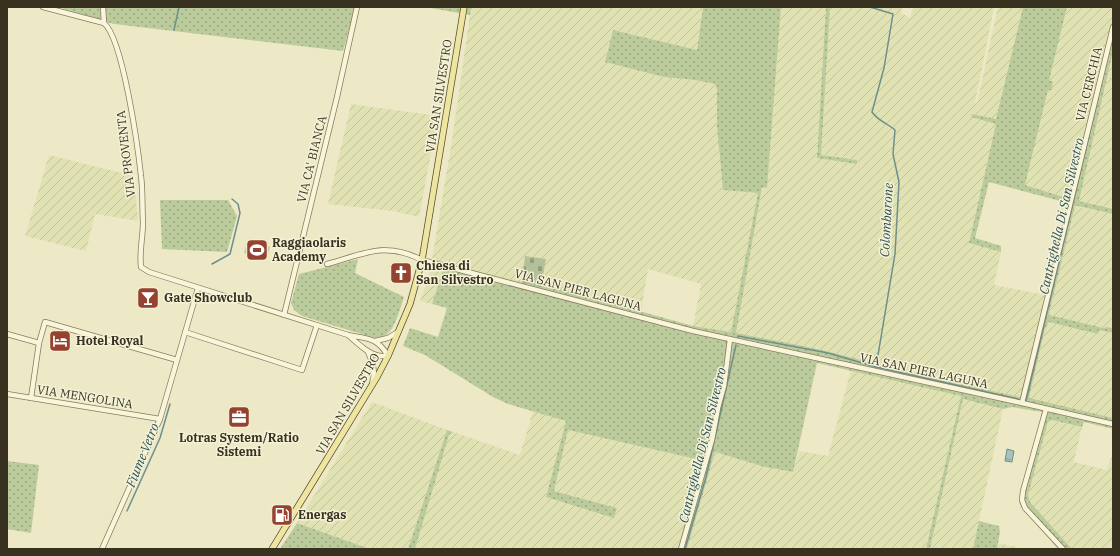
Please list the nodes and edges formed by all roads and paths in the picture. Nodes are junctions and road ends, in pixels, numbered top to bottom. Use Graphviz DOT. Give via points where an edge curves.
graph roads {
  1 [pos="43,7"];
  2 [pos="103,7"];
  3 [pos="357,7"];
  4 [pos="464,7"];
  5 [pos="104,23"];
  6 [pos="1113,27"];
  7 [pos="422,260"];
  8 [pos="327,264"];
  9 [pos="198,288"];
  10 [pos="284,314"];
  11 [pos="317,325"];
  12 [pos="400,329"];
  13 [pos="185,332"];
  14 [pos="7,334"];
  15 [pos="348,335"];
  16 [pos="730,339"];
  17 [pos="375,341"];
  18 [pos="39,343"];
  19 [pos="367,351"];
  20 [pos="388,356"];
  21 [pos="177,360"];
  22 [pos="369,390"];
  23 [pos="7,394"];
  24 [pos="31,398"];
  25 [pos="1022,403"];
  26 [pos="1046,409"];
  27 [pos="160,418"];
  28 [pos="1113,424"];
  29 [pos="102,549"];
  30 [pos="272,549"];
  31 [pos="681,549"];
  32 [pos="1063,549"];
  1 -- 5 [label="street"];
  2 -- 5 [label="street, VIA PROVENTA"];
  3 -- 10 [label="street, VIA CA' BIANCA"];
  4 -- 7 [label="main road, VIA SAN SILVESTRO"];
  5 -- 9 [label="street, VIA PROVENTA" via="108,26 119,57 134,124 141,177 141,267"];
  6 -- 25 [label="street, VIA CERCHIA"];
  7 -- 8 [label="street" via="397,250 381,249"];
  7 -- 12 [label="main road, VIA SAN SILVESTRO"];
  7 -- 16 [label="street, VIA SAN PIER LAGUNA"];
  9 -- 10 [label="street, VIA PROVENTA"];
  9 -- 13 [label="street"];
  10 -- 11 [label="street, VIA PROVENTA"];
  11 -- 13 [label="street" via="302,370"];
  11 -- 15 [label="street, VIA PROVENTA"];
  12 -- 17 [label="street" via="388,338"];
  12 -- 20 [label="main road, VIA SAN SILVESTRO"];
  13 -- 21 [label="street"];
  14 -- 18 [label="street"];
  15 -- 17 [label="street, VIA PROVENTA"];
  15 -- 19 [label="street, VIA PROVENTA"];
  16 -- 25 [label="street, VIA SAN PIER LAGUNA"];
  16 -- 31 [label="street" via="724,386 712,440"];
  17 -- 20 [label="street"];
  18 -- 21 [label="street" via="45,322"];
  18 -- 24 [label="street"];
  19 -- 20 [label="street, VIA PROVENTA" via="376,356"];
  19 -- 22 [label="street, VIA PROVENTA" via="374,370"];
  20 -- 22 [label="main road, VIA SAN SILVESTRO"];
  21 -- 27 [label="street"];
  22 -- 30 [label="main road, VIA SAN SILVESTRO"];
  23 -- 24 [label="street, VIA MENGOLINA"];
  24 -- 27 [label="street, VIA MENGOLINA"];
  25 -- 26 [label="street, VIA SAN PIER LAGUNA"];
  26 -- 28 [label="street, VIA SAN PIER LAGUNA"];
  26 -- 32 [label="street" via="1022,500 1025,508"];
  27 -- 29 [label="street"];
}
